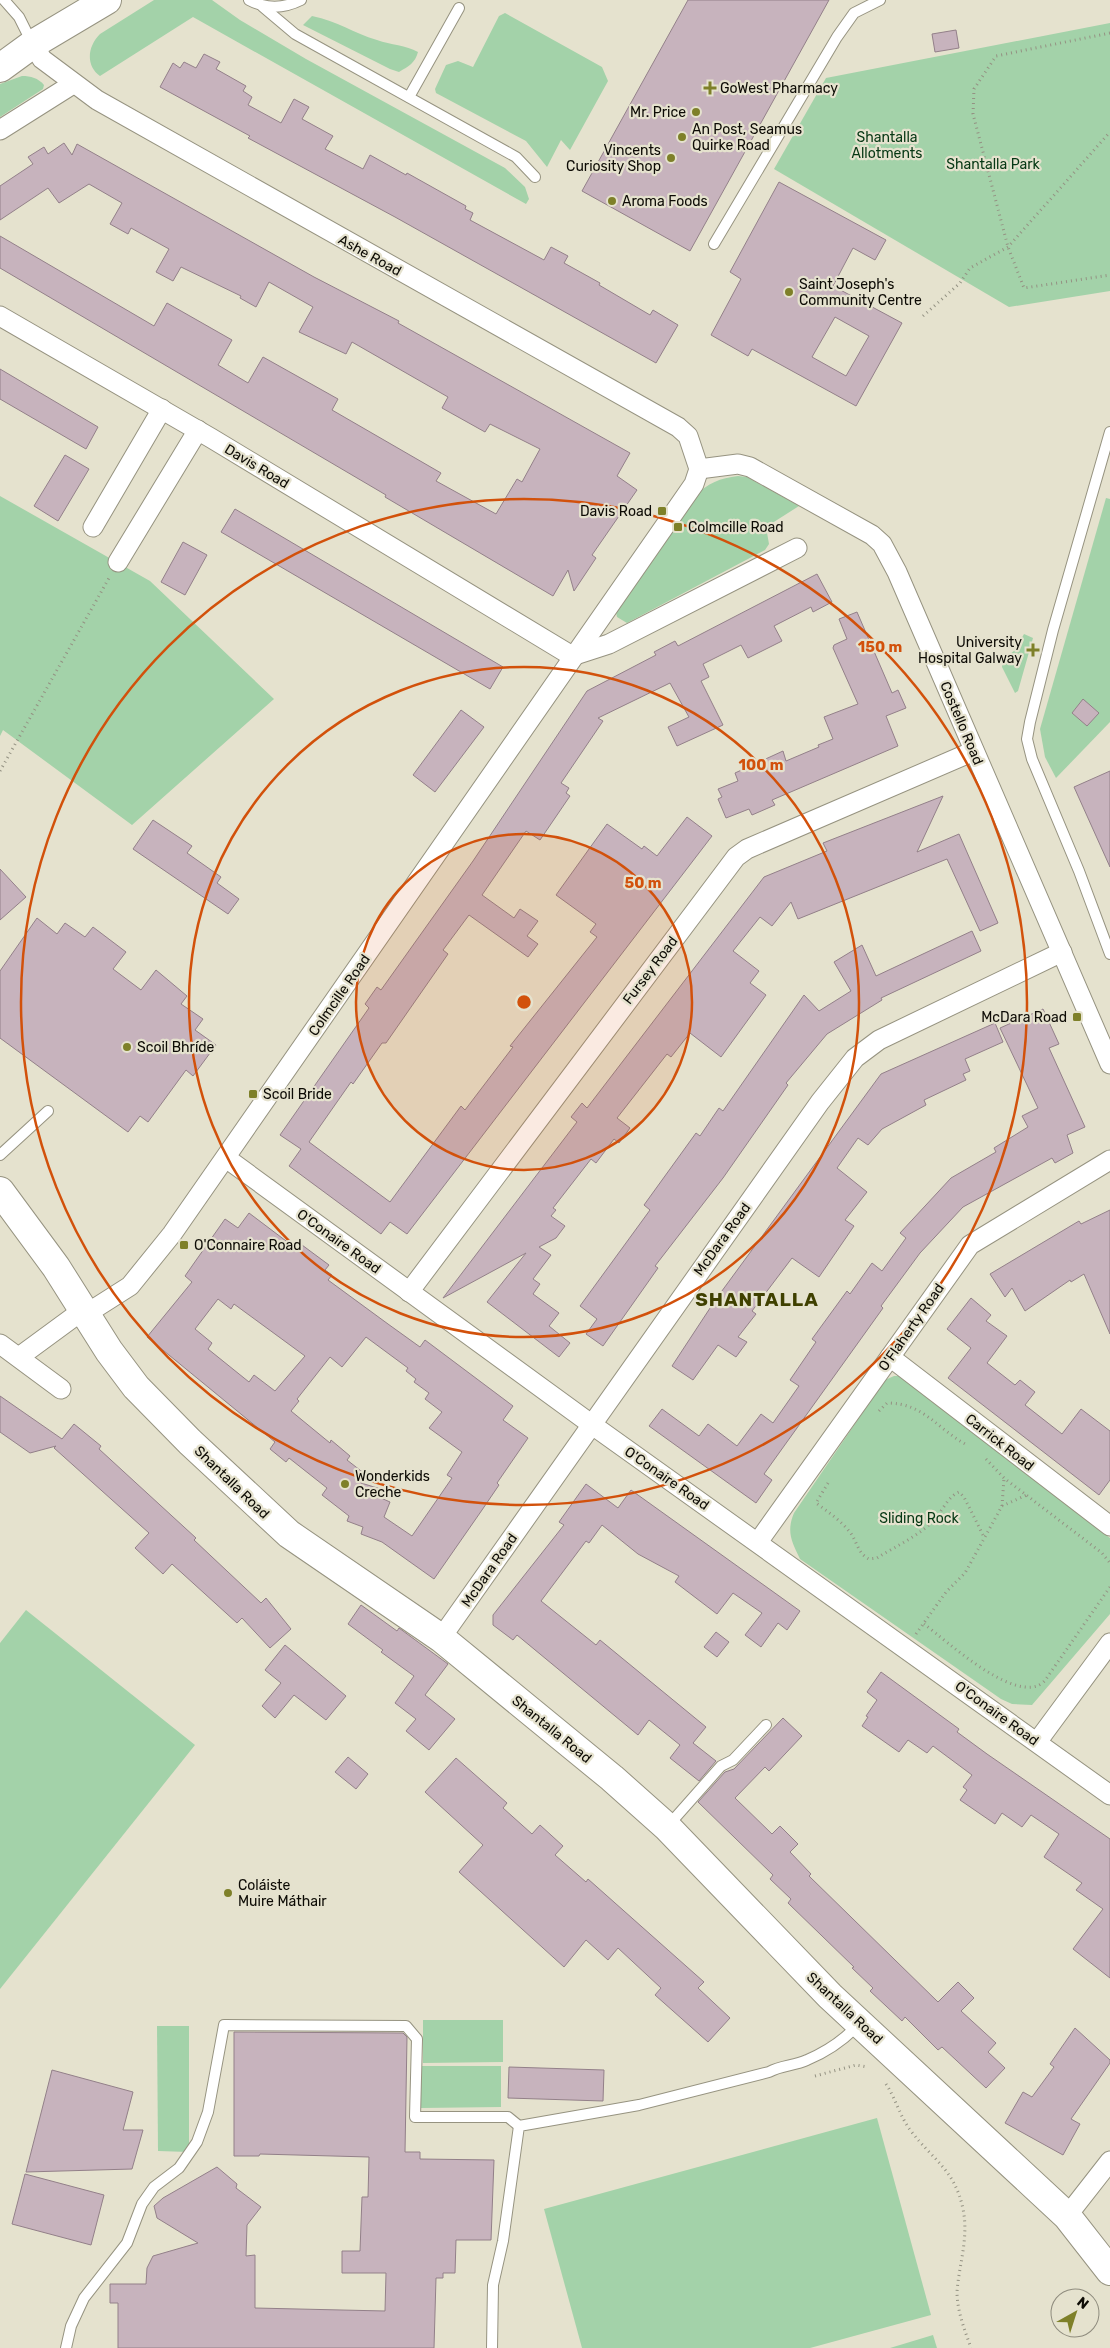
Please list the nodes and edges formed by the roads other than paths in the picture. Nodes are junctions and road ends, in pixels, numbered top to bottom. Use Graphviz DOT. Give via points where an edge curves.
graph roads {
  1 [pos="4,0"];
  2 [pos="107,0"];
  3 [pos="249,0"];
  4 [pos="301,0"];
  5 [pos="880,0"];
  6 [pos="263,7"];
  7 [pos="459,8"];
  8 [pos="33,44"];
  9 [pos="0,68"];
  10 [pos="73,84"];
  11 [pos="409,97"];
  12 [pos="0,130"];
  13 [pos="535,178"];
  14 [pos="714,244"];
  15 [pos="0,316"];
  16 [pos="162,409"];
  17 [pos="198,430"];
  18 [pos="1110,432"];
  19 [pos="699,469"];
  20 [pos="92,526"];
  21 [pos="797,548"];
  22 [pos="118,562"];
  23 [pos="572,656"];
  24 [pos="974,751"];
  25 [pos="1062,952"];
  26 [pos="1110,954"];
  27 [pos="1110,1064"];
  28 [pos="48,1111"];
  29 [pos="0,1155"];
  30 [pos="226,1158"];
  31 [pos="1110,1160"];
  32 [pos="0,1192"];
  33 [pos="409,1292"];
  34 [pos="84,1312"];
  35 [pos="0,1344"];
  36 [pos="19,1357"];
  37 [pos="890,1357"];
  38 [pos="61,1389"];
  39 [pos="591,1424"];
  40 [pos="1110,1526"];
  41 [pos="758,1542"];
  42 [pos="441,1638"];
  43 [pos="1110,1643"];
  44 [pos="766,1725"];
  45 [pos="1037,1742"];
  46 [pos="1110,1795"];
  47 [pos="667,1827"];
  48 [pos="860,2023"];
  49 [pos="519,2126"];
  50 [pos="1110,2161"];
  51 [pos="1067,2216"];
  52 [pos="1110,2271"];
  53 [pos="66,2348"];
  54 [pos="492,2348"];
  1 -- 8 [label="lane" via="19,17"];
  2 -- 8 [label="street"];
  3 -- 6 [label="lane"];
  4 -- 6 [label="lane"];
  5 -- 14 [label="lane" via="854,13 837,37"];
  6 -- 11 [label="lane" via="294,34"];
  7 -- 11 [label="lane"];
  8 -- 9 [label="street"];
  8 -- 10 [label="street, Ashe Road" via="42,59"];
  10 -- 12 [label="street"];
  10 -- 19 [label="street, Ashe Road" via="132,121 678,428 688,436"];
  11 -- 13 [label="lane" via="516,156"];
  15 -- 16 [label="street, Davis Road"];
  16 -- 17 [label="street, Davis Road"];
  16 -- 20 [label="street"];
  17 -- 22 [label="street"];
  17 -- 23 [label="street, Davis Road"];
  18 -- 26 [label="lane" via="1053,630 1028,739 1032,759"];
  19 -- 23 [label="street, Colmcille Road" via="694,484"];
  19 -- 24 [label="street, Costello Road" via="738,464 750,467 861,528 882,544"];
  21 -- 23 [label="street" via="609,644"];
  23 -- 30 [label="street, Colmcille Road"];
  24 -- 25 [label="street, Costello Road"];
  24 -- 33 [label="street, Fursey Road" via="747,849 736,857"];
  25 -- 27 [label="street, Costello Road"];
  25 -- 39 [label="street, McDara Road" via="879,1040 855,1058 820,1102"];
  28 -- 29 [label="lane"];
  30 -- 33 [label="street, O'Conaire Road"];
  30 -- 34 [label="street, Colmcille Road" via="151,1263 130,1286"];
  31 -- 37 [label="street, O'Flaherty Road" via="970,1245"];
  32 -- 34 [label="street, Shantalla Road" via="56,1267"];
  33 -- 39 [label="street, O'Conaire Road"];
  34 -- 36 [label="street, Colmcille Road"];
  34 -- 42 [label="street, Shantalla Road" via="136,1387 271,1520 306,1548"];
  35 -- 36 [label="street"];
  36 -- 38 [label="street"];
  37 -- 40 [label="street, Carrick Road"];
  37 -- 41 [label="street, O'Flaherty Road"];
  39 -- 41 [label="street, O'Conaire Road"];
  39 -- 42 [label="street, McDara Road"];
  41 -- 45 [label="street, O'Conaire Road"];
  42 -- 47 [label="street, Shantalla Road"];
  43 -- 45 [label="street"];
  44 -- 47 [label="lane" via="733,1760 721,1766"];
  45 -- 46 [label="street, O'Conaire Road"];
  47 -- 48 [label="street, Shantalla Road"];
  48 -- 49 [label="lane" via="846,2037 806,2061 639,2105"];
  48 -- 51 [label="street, Shantalla Road"];
  49 -- 53 [label="lane" via="508,2117 415,2117 416,2039 406,2026 224,2025 208,2112 198,2142 179,2168 154,2187 142,2204 127,2243 84,2298 71,2326"];
  49 -- 54 [label="lane" via="503,2241 493,2285"];
  50 -- 51 [label="street"];
  51 -- 52 [label="street, Shantalla Road"];
}
